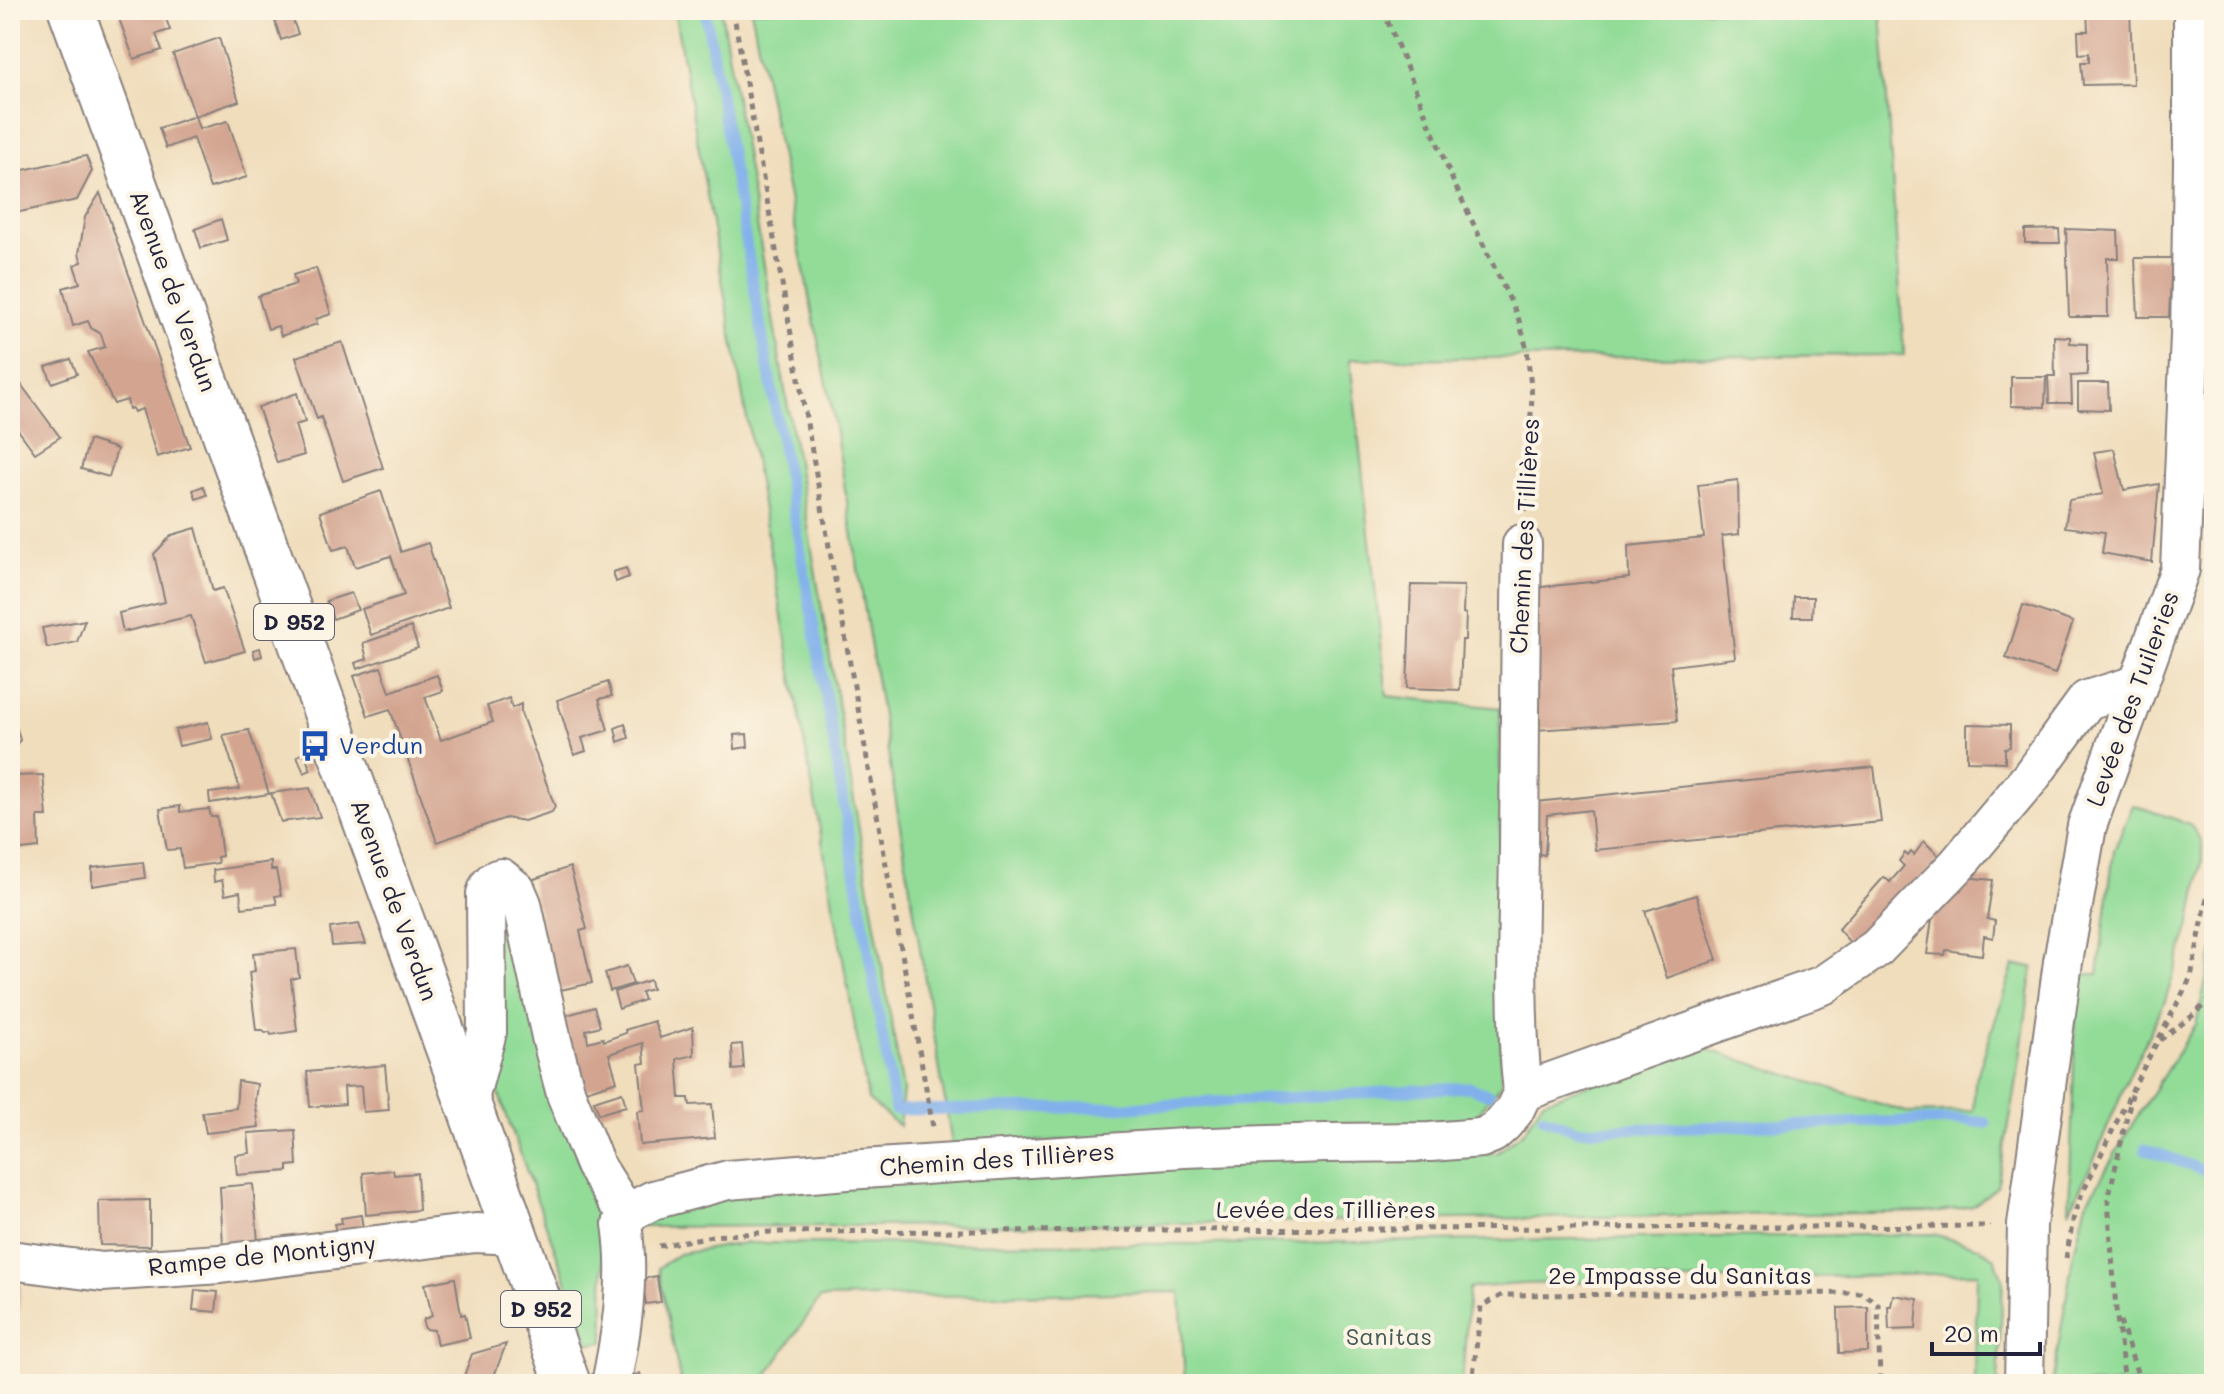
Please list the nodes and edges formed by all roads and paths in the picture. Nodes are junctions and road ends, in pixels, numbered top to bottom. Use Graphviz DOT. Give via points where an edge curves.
graph roads {
  1 [pos="71,10"];
  2 [pos="733,10"];
  3 [pos="1383,10"];
  4 [pos="2193,10"];
  5 [pos="1522,544"];
  6 [pos="2205,620"];
  7 [pos="2136,685"];
  8 [pos="2214,707"];
  9 [pos="2214,778"];
  10 [pos="2214,996"];
  11 [pos="2159,1040"];
  12 [pos="2134,1086"];
  13 [pos="1523,1092"];
  14 [pos="468,1103"];
  15 [pos="934,1133"];
  16 [pos="630,1212"];
  17 [pos="2027,1225"];
  18 [pos="514,1235"];
  19 [pos="626,1251"];
  20 [pos="10,1260"];
  21 [pos="2065,1261"];
  22 [pos="2116,1309"];
  23 [pos="568,1384"];
  24 [pos="611,1384"];
  25 [pos="1472,1384"];
  26 [pos="1880,1384"];
  27 [pos="2024,1384"];
  28 [pos="2125,1384"];
  29 [pos="2141,1384"];
  1 -- 14 [label="main road, Avenue de Verdun / D 952"];
  2 -- 15 [label="path"];
  3 -- 5 [label="path, Chemin des Tillières" via="1459,194 1518,317 1527,349 1532,397"];
  4 -- 7 [label="street, Levée des Tuileries" via="2189,359 2180,569"];
  5 -- 13 [label="street, Chemin des Tillières" via="1518,955"];
  6 -- 8 [label="path"];
  7 -- 13 [label="street" via="2087,700 1957,865 1877,948 1823,985"];
  7 -- 17 [label="street, Levée des Tuileries" via="2087,826"];
  9 -- 11 [label="path" via="2209,888 2191,977"];
  10 -- 11 [label="path"];
  11 -- 12 [label="path"];
  12 -- 21 [label="path" via="2081,1196"];
  12 -- 22 [label="path" via="2108,1200"];
  13 -- 16 [label="street, Chemin des Tillières" via="1493,1133 1467,1140 1184,1148 832,1171 728,1180 653,1200"];
  14 -- 16 [label="street" via="487,1032 486,894 493,880 501,878 516,890 522,904 566,1094 595,1165"];
  14 -- 18 [label="main road, Avenue de Verdun / D 952"];
  16 -- 19 [label="street" via="622,1224"];
  17 -- 19 [label="path, Levée des Tillières" via="771,1232"];
  17 -- 27 [label="street, Levée des Tuileries"];
  18 -- 20 [label="street, Rampe de Montigny" via="476,1233 220,1264 102,1272"];
  18 -- 23 [label="main road, Avenue de Verdun / D 952"];
  19 -- 24 [label="street" via="621,1333"];
  22 -- 28 [label="path"];
  22 -- 29 [label="path"];
  25 -- 26 [label="path, 2e Impasse du Sanitas" via="1481,1306 1502,1295 1846,1293 1862,1293 1878,1304"];
}
